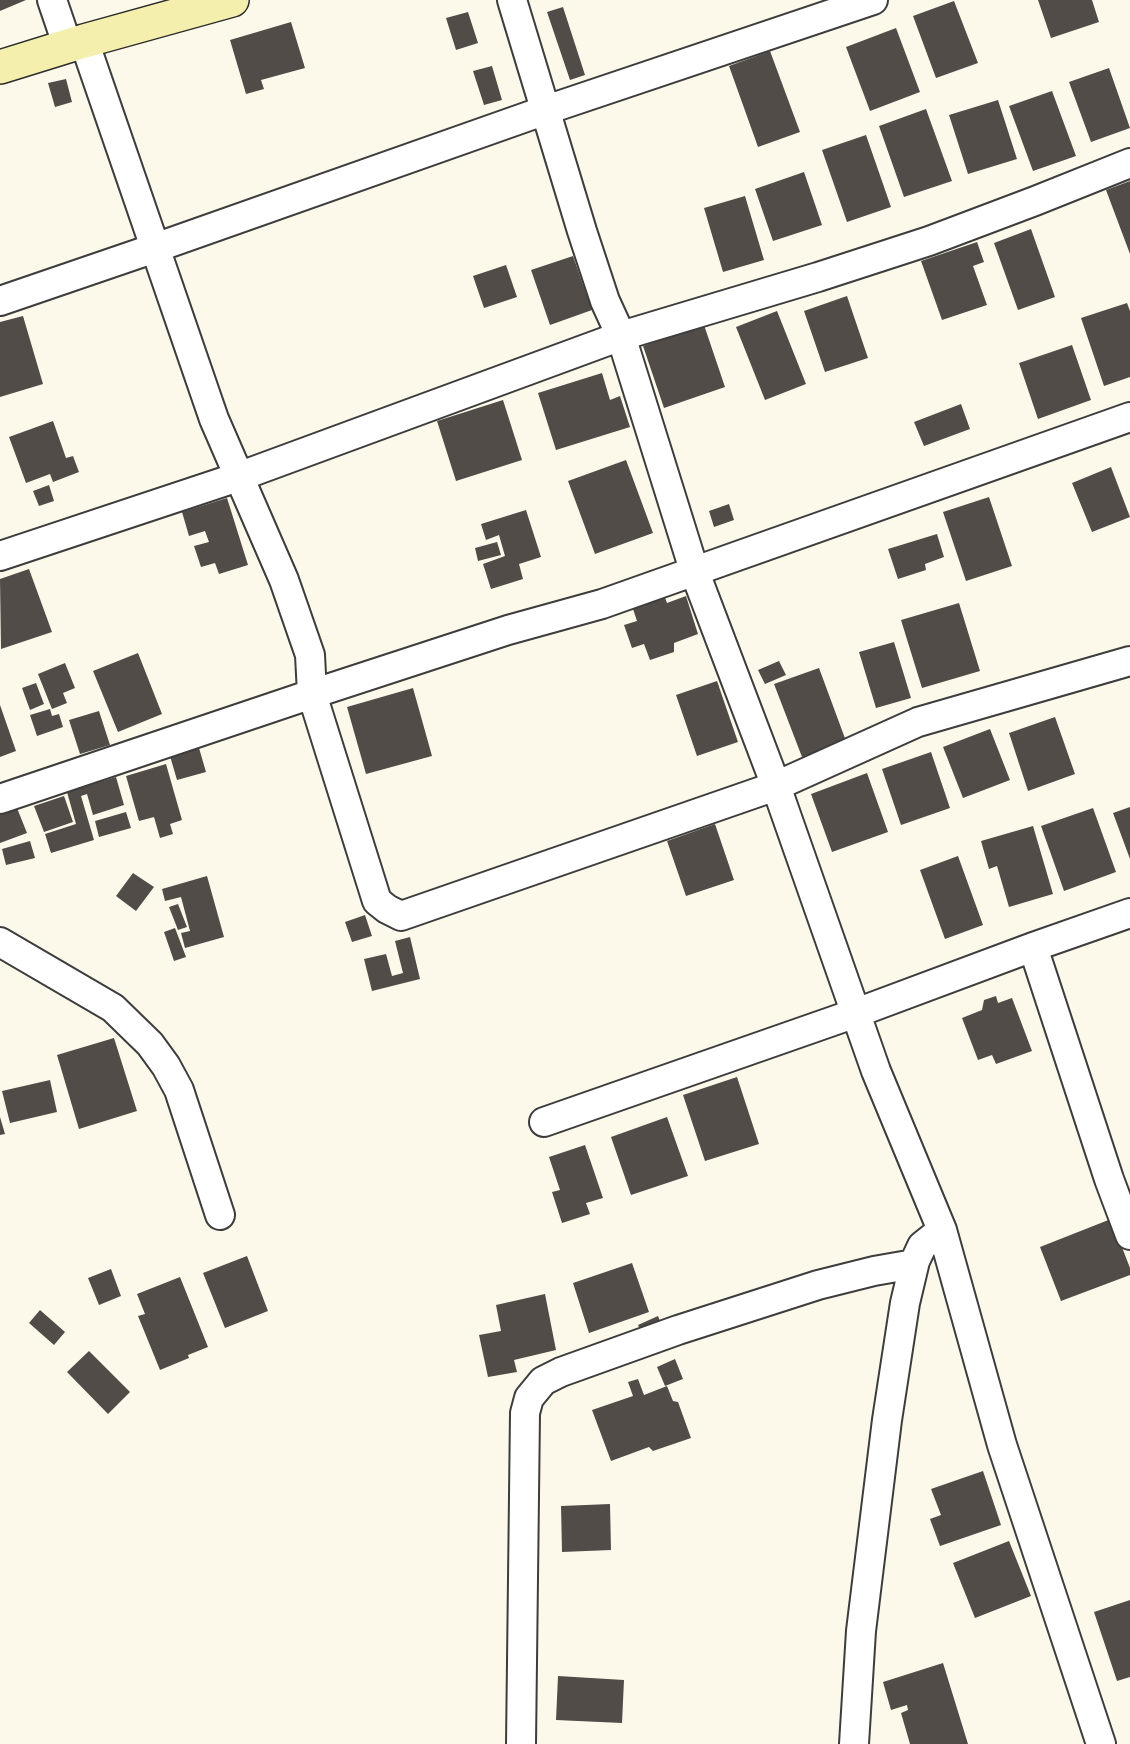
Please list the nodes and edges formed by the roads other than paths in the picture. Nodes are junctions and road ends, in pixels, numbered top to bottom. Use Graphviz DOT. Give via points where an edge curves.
graph roads {
  1 [pos="52,0"];
  2 [pos="231,0"];
  3 [pos="512,0"];
  4 [pos="873,0"];
  5 [pos="76,44"];
  6 [pos="0,67"];
  7 [pos="546,110"];
  8 [pos="1130,163"];
  9 [pos="155,248"];
  10 [pos="0,301"];
  11 [pos="621,336"];
  12 [pos="1130,417"];
  13 [pos="238,477"];
  14 [pos="0,556"];
  15 [pos="694,570"];
  16 [pos="1130,661"];
  17 [pos="312,694"];
  18 [pos="776,786"];
  19 [pos="0,799"];
  20 [pos="1130,913"];
  21 [pos="0,942"];
  22 [pos="1033,947"];
  23 [pos="856,1013"];
  24 [pos="544,1122"];
  25 [pos="220,1215"];
  26 [pos="942,1230"];
  27 [pos="1130,1235"];
  28 [pos="914,1264"];
  29 [pos="520,1744"];
  30 [pos="854,1744"];
  31 [pos="1101,1744"];
  1 -- 5 [label="street"];
  2 -- 5 [label="street"];
  3 -- 7 [label="street"];
  4 -- 7 [label="street"];
  5 -- 6 [label="street"];
  5 -- 9 [label="street"];
  7 -- 9 [label="street"];
  7 -- 11 [label="street" via="585,241"];
  8 -- 11 [label="street" via="929,241"];
  9 -- 10 [label="street"];
  9 -- 13 [label="street" via="214,420"];
  11 -- 13 [label="street"];
  11 -- 15 [label="street"];
  12 -- 15 [label="street"];
  13 -- 14 [label="street"];
  13 -- 17 [label="street" via="284,580 310,655"];
  15 -- 17 [label="street" via="602,604 508,630"];
  15 -- 18 [label="street"];
  16 -- 18 [label="street" via="918,722"];
  17 -- 18 [label="street" via="377,901 401,916"];
  17 -- 19 [label="street"];
  18 -- 23 [label="street"];
  20 -- 22 [label="street"];
  21 -- 25 [label="street" via="112,1008 150,1044 179,1090"];
  22 -- 23 [label="street"];
  22 -- 27 [label="street"];
  23 -- 24 [label="street"];
  23 -- 26 [label="street"];
  26 -- 28 [label="street" via="922,1246"];
  26 -- 31 [label="street" via="1002,1445"];
  28 -- 29 [label="street" via="796,1292 678,1330 561,1372 543,1381 529,1398 525,1413"];
  28 -- 30 [label="street" via="887,1419 861,1631"];
}
